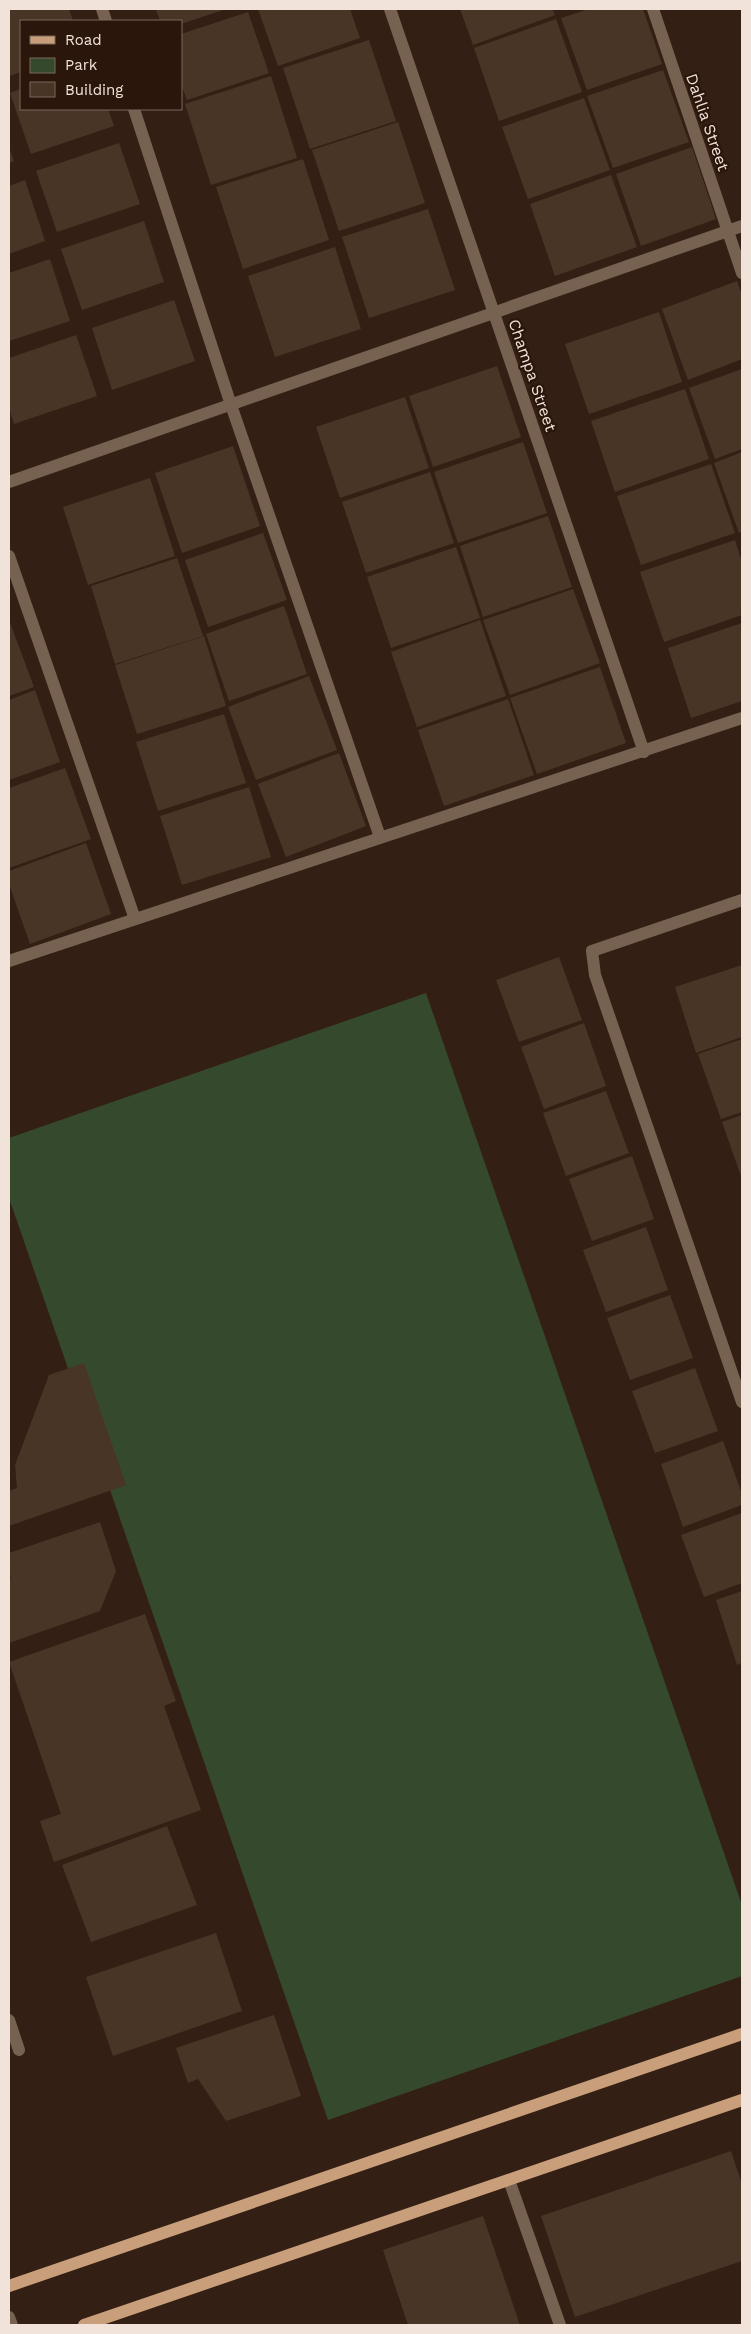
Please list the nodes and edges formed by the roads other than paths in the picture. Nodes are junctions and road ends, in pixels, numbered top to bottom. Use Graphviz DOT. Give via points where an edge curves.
graph roads {
  1 [pos="390,9"];
  2 [pos="652,9"];
  3 [pos="134,110"];
  4 [pos="742,226"];
  5 [pos="728,231"];
  6 [pos="742,273"];
  7 [pos="495,313"];
  8 [pos="231,405"];
  9 [pos="9,482"];
  10 [pos="9,556"];
  11 [pos="742,718"];
  12 [pos="644,752"];
  13 [pos="380,837"];
  14 [pos="742,900"];
  15 [pos="135,919"];
  16 [pos="9,961"];
  17 [pos="742,1402"];
  18 [pos="9,2020"];
  19 [pos="742,2034"];
  20 [pos="19,2050"];
  21 [pos="742,2100"];
  22 [pos="508,2180"];
  23 [pos="9,2286"];
  24 [pos="9,2317"];
  25 [pos="12,2325"];
  26 [pos="84,2325"];
  27 [pos="560,2325"];
  1 -- 7 [label="street, Champa Street"];
  2 -- 5 [label="street, Dahlia Street"];
  3 -- 8 [label="street"];
  4 -- 5 [label="street"];
  5 -- 6 [label="street, Dahlia Street"];
  5 -- 7 [label="street"];
  7 -- 8 [label="street"];
  7 -- 12 [label="street, Champa Street"];
  8 -- 9 [label="street"];
  8 -- 13 [label="street"];
  10 -- 15 [label="street"];
  11 -- 12 [label="street"];
  12 -- 13 [label="street"];
  13 -- 15 [label="street"];
  14 -- 17 [label="street" via="592,951 595,975"];
  15 -- 16 [label="street"];
  18 -- 20 [label="street"];
  19 -- 23 [label="main road"];
  21 -- 22 [label="main road"];
  22 -- 26 [label="main road"];
  22 -- 27 [label="street"];
  24 -- 25 [label="street"];
}
